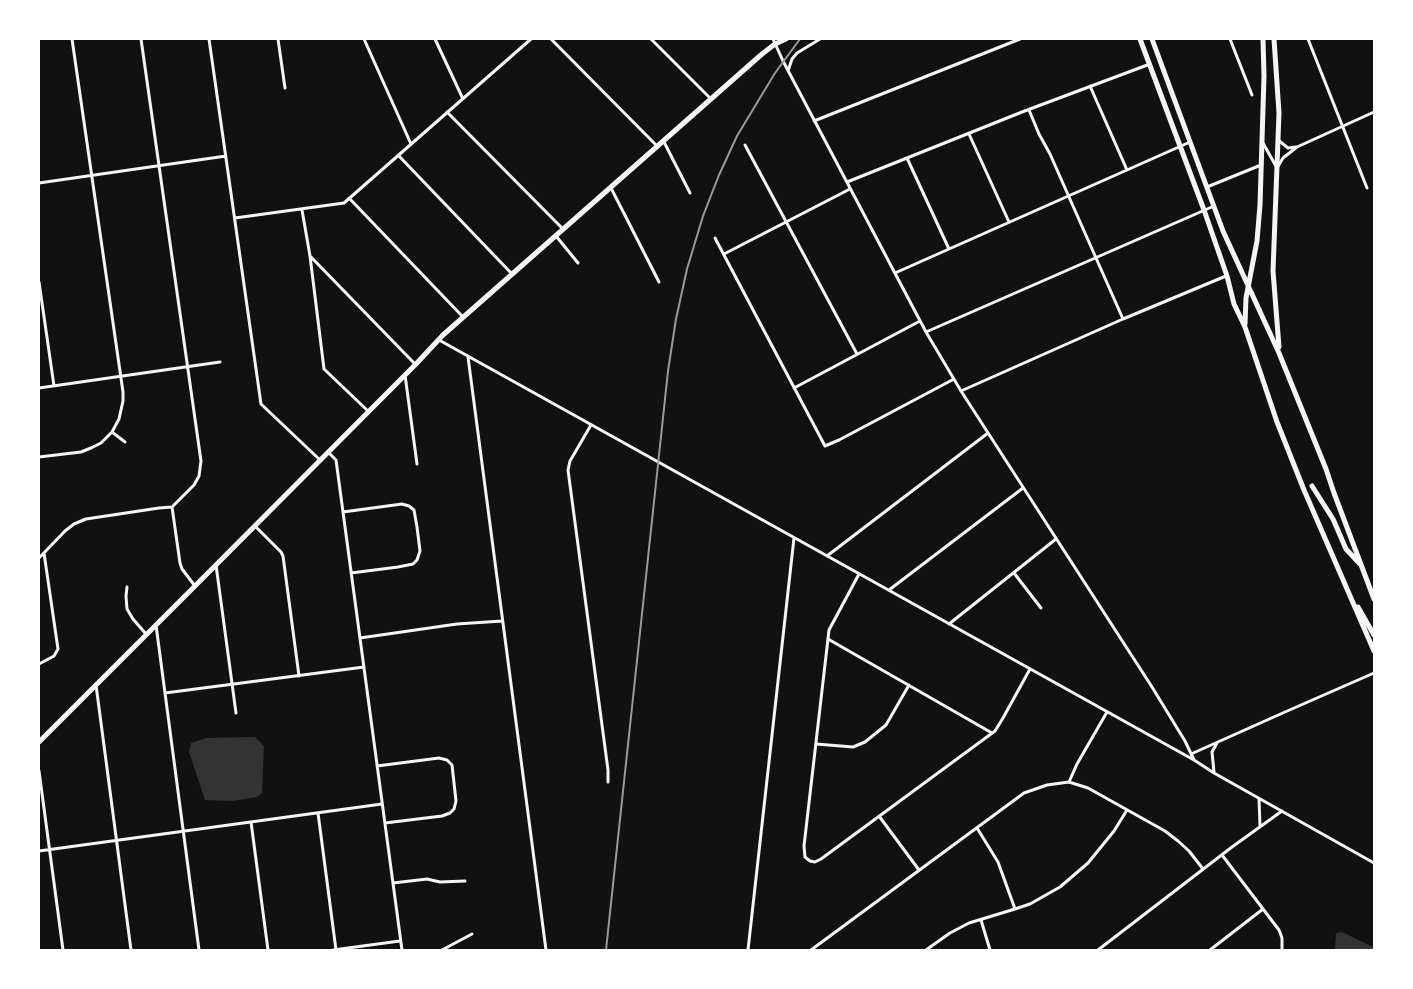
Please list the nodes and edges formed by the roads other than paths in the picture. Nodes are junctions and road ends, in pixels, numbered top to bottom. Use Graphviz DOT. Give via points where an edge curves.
graph roads {
  1 [pos="72,39"];
  2 [pos="141,39"];
  3 [pos="209,39"];
  4 [pos="278,39"];
  5 [pos="364,39"];
  6 [pos="435,39"];
  7 [pos="531,39"];
  8 [pos="551,39"];
  9 [pos="652,39"];
  10 [pos="786,39"];
  11 [pos="820,39"];
  12 [pos="1020,39"];
  13 [pos="1140,39"];
  14 [pos="1152,39"];
  15 [pos="1230,39"];
  16 [pos="1263,39"];
  17 [pos="1274,39"];
  18 [pos="1308,39"];
  19 [pos="774,41"];
  20 [pos="1150,64"];
  21 [pos="788,72"];
  22 [pos="1090,86"];
  23 [pos="285,88"];
  24 [pos="1252,95"];
  25 [pos="463,98"];
  26 [pos="711,100"];
  27 [pos="1029,110"];
  28 [pos="447,112"];
  29 [pos="1374,112"];
  30 [pos="814,120"];
  31 [pos="1343,127"];
  32 [pos="969,134"];
  33 [pos="1262,140"];
  34 [pos="1278,140"];
  35 [pos="664,142"];
  36 [pos="1190,142"];
  37 [pos="411,144"];
  38 [pos="745,145"];
  39 [pos="658,146"];
  40 [pos="1180,146"];
  41 [pos="1297,148"];
  42 [pos="398,155"];
  43 [pos="226,156"];
  44 [pos="907,158"];
  45 [pos="1261,165"];
  46 [pos="159,166"];
  47 [pos="1277,168"];
  48 [pos="1127,170"];
  49 [pos="92,175"];
  50 [pos="847,182"];
  51 [pos="39,183"];
  52 [pos="1207,187"];
  53 [pos="611,188"];
  54 [pos="1367,188"];
  55 [pos="850,189"];
  56 [pos="690,193"];
  57 [pos="1068,196"];
  58 [pos="350,198"];
  59 [pos="1214,206"];
  60 [pos="302,209"];
  61 [pos="1204,210"];
  62 [pos="235,218"];
  63 [pos="787,222"];
  64 [pos="1009,222"];
  65 [pos="564,229"];
  66 [pos="556,236"];
  67 [pos="716,238"];
  68 [pos="949,249"];
  69 [pos="724,254"];
  70 [pos="310,256"];
  71 [pos="1095,258"];
  72 [pos="578,262"];
  73 [pos="895,273"];
  74 [pos="513,274"];
  75 [pos="1227,276"];
  76 [pos="39,282"];
  77 [pos="659,282"];
  78 [pos="1248,286"];
  79 [pos="463,318"];
  80 [pos="1123,319"];
  81 [pos="920,321"];
  82 [pos="1245,327"];
  83 [pos="926,332"];
  84 [pos="439,340"];
  85 [pos="1279,353"];
  86 [pos="857,354"];
  87 [pos="468,356"];
  88 [pos="220,362"];
  89 [pos="416,364"];
  90 [pos="188,367"];
  91 [pos="405,374"];
  92 [pos="121,376"];
  93 [pos="954,380"];
  94 [pos="54,386"];
  95 [pos="39,388"];
  96 [pos="794,388"];
  97 [pos="961,391"];
  98 [pos="368,411"];
  99 [pos="591,425"];
  100 [pos="112,432"];
  101 [pos="988,433"];
  102 [pos="125,442"];
  103 [pos="328,452"];
  104 [pos="39,457"];
  105 [pos="320,460"];
  106 [pos="417,464"];
  107 [pos="1312,486"];
  108 [pos="1023,488"];
  109 [pos="172,507"];
  110 [pos="343,512"];
  111 [pos="255,526"];
  112 [pos="794,538"];
  113 [pos="1056,539"];
  114 [pos="44,552"];
  115 [pos="827,556"];
  116 [pos="39,558"];
  117 [pos="216,564"];
  118 [pos="1362,565"];
  119 [pos="351,573"];
  120 [pos="1014,573"];
  121 [pos="859,574"];
  122 [pos="195,586"];
  123 [pos="127,587"];
  124 [pos="889,590"];
  125 [pos="1349,594"];
  126 [pos="1374,599"];
  127 [pos="1041,608"];
  128 [pos="502,621"];
  129 [pos="949,624"];
  130 [pos="156,625"];
  131 [pos="146,634"];
  132 [pos="1374,635"];
  133 [pos="360,638"];
  134 [pos="828,639"];
  135 [pos="1374,651"];
  136 [pos="39,664"];
  137 [pos="364,667"];
  138 [pos="1030,669"];
  139 [pos="1374,674"];
  140 [pos="299,676"];
  141 [pos="96,684"];
  142 [pos="232,685"];
  143 [pos="909,685"];
  144 [pos="165,693"];
  145 [pos="1107,712"];
  146 [pos="236,713"];
  147 [pos="992,733"];
  148 [pos="39,742"];
  149 [pos="1218,742"];
  150 [pos="816,744"];
  151 [pos="1191,754"];
  152 [pos="1186,756"];
  153 [pos="1194,760"];
  154 [pos="377,766"];
  155 [pos="39,771"];
  156 [pos="1214,773"];
  157 [pos="608,782"];
  158 [pos="1069,782"];
  159 [pos="1259,798"];
  160 [pos="382,804"];
  161 [pos="1127,810"];
  162 [pos="1282,811"];
  163 [pos="318,813"];
  164 [pos="879,816"];
  165 [pos="251,822"];
  166 [pos="385,824"];
  167 [pos="1260,826"];
  168 [pos="977,828"];
  169 [pos="184,831"];
  170 [pos="116,840"];
  171 [pos="49,849"];
  172 [pos="39,850"];
  173 [pos="1222,855"];
  174 [pos="1374,863"];
  175 [pos="1204,869"];
  176 [pos="919,870"];
  177 [pos="465,881"];
  178 [pos="393,883"];
  179 [pos="1016,909"];
  180 [pos="1263,910"];
  181 [pos="981,920"];
  182 [pos="472,934"];
  183 [pos="400,941"];
  184 [pos="63,950"];
  185 [pos="131,950"];
  186 [pos="200,950"];
  187 [pos="268,950"];
  188 [pos="335,950"];
  189 [pos="402,950"];
  190 [pos="442,950"];
  191 [pos="546,950"];
  192 [pos="748,950"];
  193 [pos="811,950"];
  194 [pos="926,950"];
  195 [pos="990,950"];
  196 [pos="1098,950"];
  197 [pos="1210,950"];
  198 [pos="1282,950"];
  1 -- 49 [label="street"];
  2 -- 46 [label="street"];
  3 -- 43 [label="street"];
  4 -- 23 [label="street"];
  5 -- 37 [label="street"];
  6 -- 25 [label="street"];
  7 -- 25 [label="street"];
  8 -- 39 [label="street"];
  9 -- 26 [label="street"];
  10 -- 19 [label="main road"];
  11 -- 21 [label="street" via="797,53"];
  12 -- 30 [label="street"];
  13 -- 20 [label="main road"];
  14 -- 36 [label="main road"];
  15 -- 24 [label="street"];
  16 -- 33 [label="main road"];
  17 -- 34 [label="main road"];
  18 -- 31 [label="street"];
  19 -- 21 [label="street"];
  19 -- 26 [label="main road"];
  20 -- 22 [label="street"];
  20 -- 40 [label="main road"];
  21 -- 30 [label="street"];
  22 -- 27 [label="street"];
  22 -- 48 [label="street"];
  25 -- 28 [label="street"];
  26 -- 35 [label="main road"];
  27 -- 32 [label="street"];
  27 -- 57 [label="street"];
  28 -- 37 [label="street"];
  28 -- 65 [label="street"];
  29 -- 31 [label="street"];
  30 -- 50 [label="street"];
  31 -- 41 [label="street"];
  31 -- 54 [label="street"];
  32 -- 44 [label="street"];
  32 -- 64 [label="street"];
  33 -- 45 [label="main road"];
  33 -- 47 [label="street"];
  34 -- 41 [label="street" via="1288,148"];
  34 -- 47 [label="main road"];
  35 -- 39 [label="main road"];
  35 -- 56 [label="street"];
  36 -- 40 [label="street"];
  36 -- 52 [label="main road"];
  37 -- 42 [label="street"];
  38 -- 63 [label="street"];
  39 -- 53 [label="main road"];
  40 -- 48 [label="street"];
  40 -- 61 [label="main road"];
  41 -- 47 [label="street" via="1283,158"];
  42 -- 58 [label="street"];
  42 -- 74 [label="street"];
  43 -- 46 [label="street"];
  43 -- 62 [label="street"];
  44 -- 50 [label="street"];
  44 -- 68 [label="street"];
  45 -- 52 [label="street"];
  45 -- 78 [label="main road" via="1257,241"];
  46 -- 49 [label="street"];
  46 -- 90 [label="street"];
  47 -- 85 [label="main road" via="1273,271"];
  48 -- 57 [label="street"];
  49 -- 51 [label="street"];
  49 -- 92 [label="street"];
  50 -- 55 [label="street"];
  52 -- 59 [label="main road"];
  53 -- 65 [label="main road"];
  53 -- 77 [label="street"];
  55 -- 63 [label="street"];
  55 -- 73 [label="street"];
  57 -- 64 [label="street"];
  57 -- 71 [label="street"];
  58 -- 60 [label="street" via="344,203"];
  58 -- 79 [label="street"];
  59 -- 61 [label="street"];
  59 -- 78 [label="main road"];
  60 -- 62 [label="street"];
  60 -- 70 [label="street"];
  61 -- 71 [label="street"];
  61 -- 75 [label="main road"];
  62 -- 105 [label="street" via="261,404"];
  63 -- 69 [label="street"];
  63 -- 86 [label="street"];
  64 -- 68 [label="street"];
  65 -- 66 [label="main road"];
  66 -- 72 [label="street"];
  66 -- 74 [label="main road"];
  67 -- 69 [label="street"];
  68 -- 73 [label="street"];
  69 -- 96 [label="street"];
  70 -- 89 [label="street"];
  70 -- 98 [label="street" via="324,368"];
  71 -- 80 [label="street"];
  71 -- 83 [label="street"];
  73 -- 81 [label="street"];
  74 -- 79 [label="main road"];
  75 -- 80 [label="street"];
  75 -- 82 [label="main road" via="1234,304"];
  76 -- 94 [label="street"];
  78 -- 82 [label="main road"];
  78 -- 85 [label="main road"];
  79 -- 84 [label="main road"];
  80 -- 97 [label="street"];
  81 -- 83 [label="street"];
  81 -- 86 [label="street"];
  82 -- 125 [label="main road" via="1276,422"];
  83 -- 93 [label="street"];
  84 -- 87 [label="street"];
  84 -- 89 [label="main road"];
  85 -- 118 [label="main road"];
  86 -- 96 [label="street"];
  87 -- 99 [label="street"];
  87 -- 128 [label="street"];
  88 -- 90 [label="street"];
  89 -- 91 [label="main road"];
  90 -- 92 [label="street"];
  90 -- 109 [label="street" via="201,469 194,485"];
  91 -- 98 [label="main road"];
  91 -- 106 [label="street"];
  92 -- 94 [label="street"];
  92 -- 100 [label="street" via="122,408"];
  93 -- 96 [label="street" via="825,446"];
  93 -- 97 [label="street"];
  94 -- 95 [label="street"];
  97 -- 101 [label="street"];
  98 -- 103 [label="main road"];
  99 -- 112 [label="street"];
  99 -- 157 [label="street" via="568,470"];
  100 -- 102 [label="street"];
  100 -- 104 [label="street" via="101,443 81,452"];
  101 -- 108 [label="street"];
  101 -- 115 [label="street"];
  103 -- 105 [label="main road"];
  103 -- 110 [label="street" via="336,460"];
  105 -- 111 [label="main road"];
  107 -- 118 [label="main road" via="1333,519 1346,549"];
  108 -- 113 [label="street"];
  108 -- 124 [label="street"];
  109 -- 114 [label="street" via="86,519 65,531"];
  109 -- 122 [label="street" via="180,564"];
  110 -- 119 [label="street"];
  110 -- 119 [label="street" via="402,504 414,510 417,527 420,551 413,564"];
  111 -- 117 [label="main road"];
  111 -- 140 [label="street" via="283,556"];
  112 -- 115 [label="street"];
  112 -- 192 [label="street"];
  113 -- 120 [label="street"];
  113 -- 151 [label="street" via="1152,687"];
  114 -- 116 [label="street"];
  114 -- 136 [label="street" via="58,649 54,656"];
  115 -- 121 [label="street"];
  117 -- 122 [label="main road"];
  117 -- 142 [label="street"];
  118 -- 126 [label="main road"];
  119 -- 133 [label="street"];
  120 -- 127 [label="street"];
  120 -- 129 [label="street"];
  121 -- 124 [label="street"];
  121 -- 134 [label="street" via="829,630"];
  122 -- 130 [label="main road"];
  123 -- 131 [label="street" via="127,609"];
  124 -- 129 [label="street"];
  125 -- 132 [label="main road"];
  125 -- 135 [label="main road"];
  128 -- 133 [label="street"];
  128 -- 191 [label="street"];
  129 -- 138 [label="street"];
  130 -- 131 [label="main road"];
  130 -- 144 [label="street"];
  131 -- 141 [label="main road"];
  133 -- 137 [label="street"];
  134 -- 143 [label="street"];
  134 -- 150 [label="street"];
  137 -- 140 [label="street"];
  137 -- 154 [label="street"];
  138 -- 145 [label="street"];
  138 -- 147 [label="street" via="1004,718"];
  139 -- 149 [label="street"];
  140 -- 142 [label="street"];
  141 -- 148 [label="main road"];
  141 -- 170 [label="street"];
  142 -- 144 [label="street"];
  142 -- 146 [label="street"];
  143 -- 147 [label="street"];
  143 -- 150 [label="street" via="886,726 865,742 853,747"];
  144 -- 169 [label="street"];
  145 -- 152 [label="street"];
  145 -- 158 [label="street"];
  147 -- 164 [label="street"];
  149 -- 151 [label="street"];
  149 -- 156 [label="street" via="1212,752"];
  150 -- 164 [label="street" via="804,846 806,857 815,862 821,859"];
  151 -- 152 [label="street"];
  151 -- 153 [label="street"];
  152 -- 153 [label="street"];
  153 -- 156 [label="street"];
  154 -- 160 [label="street"];
  154 -- 166 [label="street" via="439,758 452,764 456,801 450,813"];
  155 -- 171 [label="street"];
  156 -- 159 [label="street"];
  158 -- 161 [label="street" via="1088,788"];
  158 -- 168 [label="street" via="1024,793"];
  159 -- 162 [label="street"];
  159 -- 167 [label="street"];
  160 -- 163 [label="street"];
  160 -- 166 [label="street"];
  161 -- 175 [label="street" via="1165,831"];
  161 -- 179 [label="street" via="1104,845 1075,875 1050,893"];
  162 -- 167 [label="street"];
  162 -- 174 [label="street"];
  163 -- 165 [label="street"];
  163 -- 188 [label="street"];
  164 -- 176 [label="street"];
  165 -- 169 [label="street"];
  165 -- 187 [label="street"];
  166 -- 178 [label="street"];
  167 -- 173 [label="street"];
  168 -- 176 [label="street"];
  168 -- 179 [label="street" via="998,862"];
  169 -- 170 [label="street"];
  169 -- 186 [label="street"];
  170 -- 171 [label="street"];
  170 -- 185 [label="street"];
  171 -- 172 [label="street"];
  171 -- 184 [label="street"];
  173 -- 175 [label="street"];
  173 -- 180 [label="street"];
  175 -- 196 [label="street"];
  176 -- 193 [label="street"];
  177 -- 178 [label="street" via="418,879"];
  178 -- 183 [label="street"];
  179 -- 181 [label="street"];
  180 -- 197 [label="street"];
  180 -- 198 [label="street" via="1279,930"];
  181 -- 194 [label="street" via="950,933"];
  181 -- 195 [label="street"];
  182 -- 190 [label="street"];
  183 -- 188 [label="street"];
  183 -- 189 [label="street"];
}
